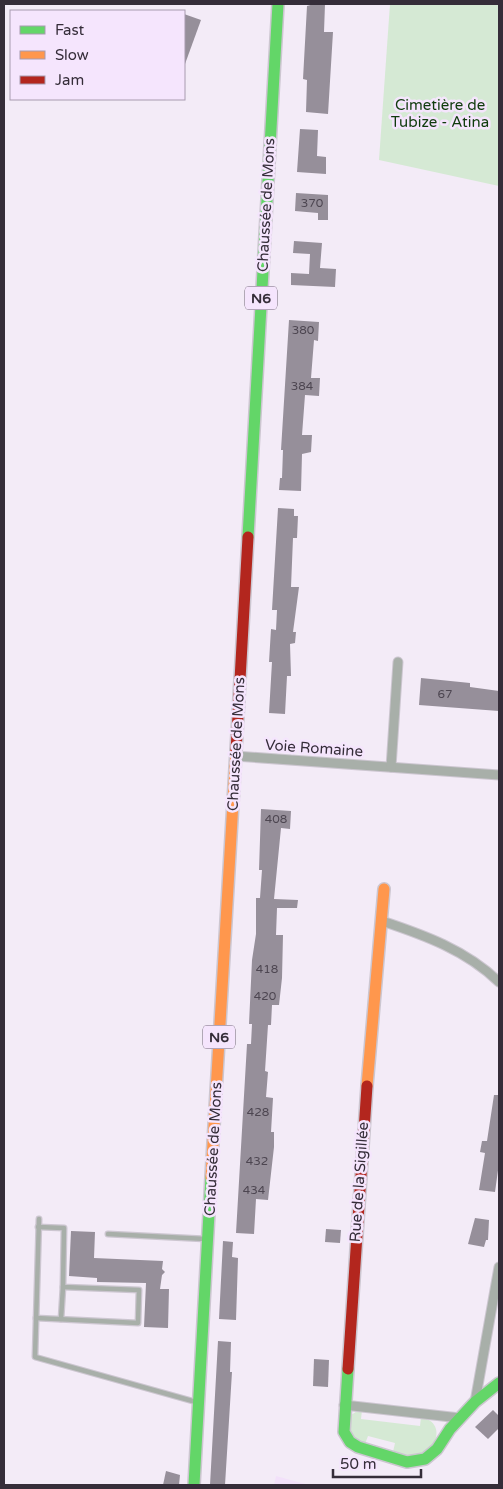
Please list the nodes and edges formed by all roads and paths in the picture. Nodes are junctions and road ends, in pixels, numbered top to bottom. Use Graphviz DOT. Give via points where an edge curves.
graph roads {
  1 [pos="278,4"];
  2 [pos="398,662"];
  3 [pos="235,756"];
  4 [pos="391,767"];
  5 [pos="499,775"];
  6 [pos="384,889"];
  7 [pos="382,920"];
  8 [pos="499,982"];
  9 [pos="39,1219"];
  10 [pos="38,1227"];
  11 [pos="108,1234"];
  12 [pos="207,1239"];
  13 [pos="499,1267"];
  14 [pos="62,1287"];
  15 [pos="36,1318"];
  16 [pos="61,1319"];
  17 [pos="499,1383"];
  18 [pos="474,1402"];
  19 [pos="200,1404"];
  20 [pos="344,1405"];
  21 [pos="460,1418"];
  22 [pos="194,1485"];
  1 -- 3 [label="main road, Chaussée de Mons / N6"];
  2 -- 4 [label="street"];
  3 -- 4 [label="street, Voie Romaine"];
  3 -- 12 [label="main road, Chaussée de Mons / N6"];
  4 -- 5 [label="street, Voie Romaine"];
  6 -- 7 [label="main road, Rue de la Sigillée"];
  7 -- 8 [label="street" via="434,938 463,954"];
  7 -- 20 [label="main road, Rue de la Sigillée" via="361,1154"];
  9 -- 10 [label="lane"];
  10 -- 14 [label="lane" via="64,1228"];
  10 -- 15 [label="lane"];
  11 -- 12 [label="lane"];
  12 -- 19 [label="main road, Chaussée de Mons / N6"];
  13 -- 18 [label="street"];
  14 -- 16 [label="lane"];
  14 -- 16 [label="lane" via="139,1290 138,1323"];
  15 -- 16 [label="lane"];
  15 -- 19 [label="lane" via="35,1357"];
  17 -- 18 [label="main road"];
  18 -- 21 [label="main road"];
  19 -- 22 [label="main road, Chaussée de Mons / N6"];
  20 -- 21 [label="street"];
  20 -- 21 [label="main road, Rue de la Sigillée" via="344,1432 350,1442 414,1462 432,1454"];
}
